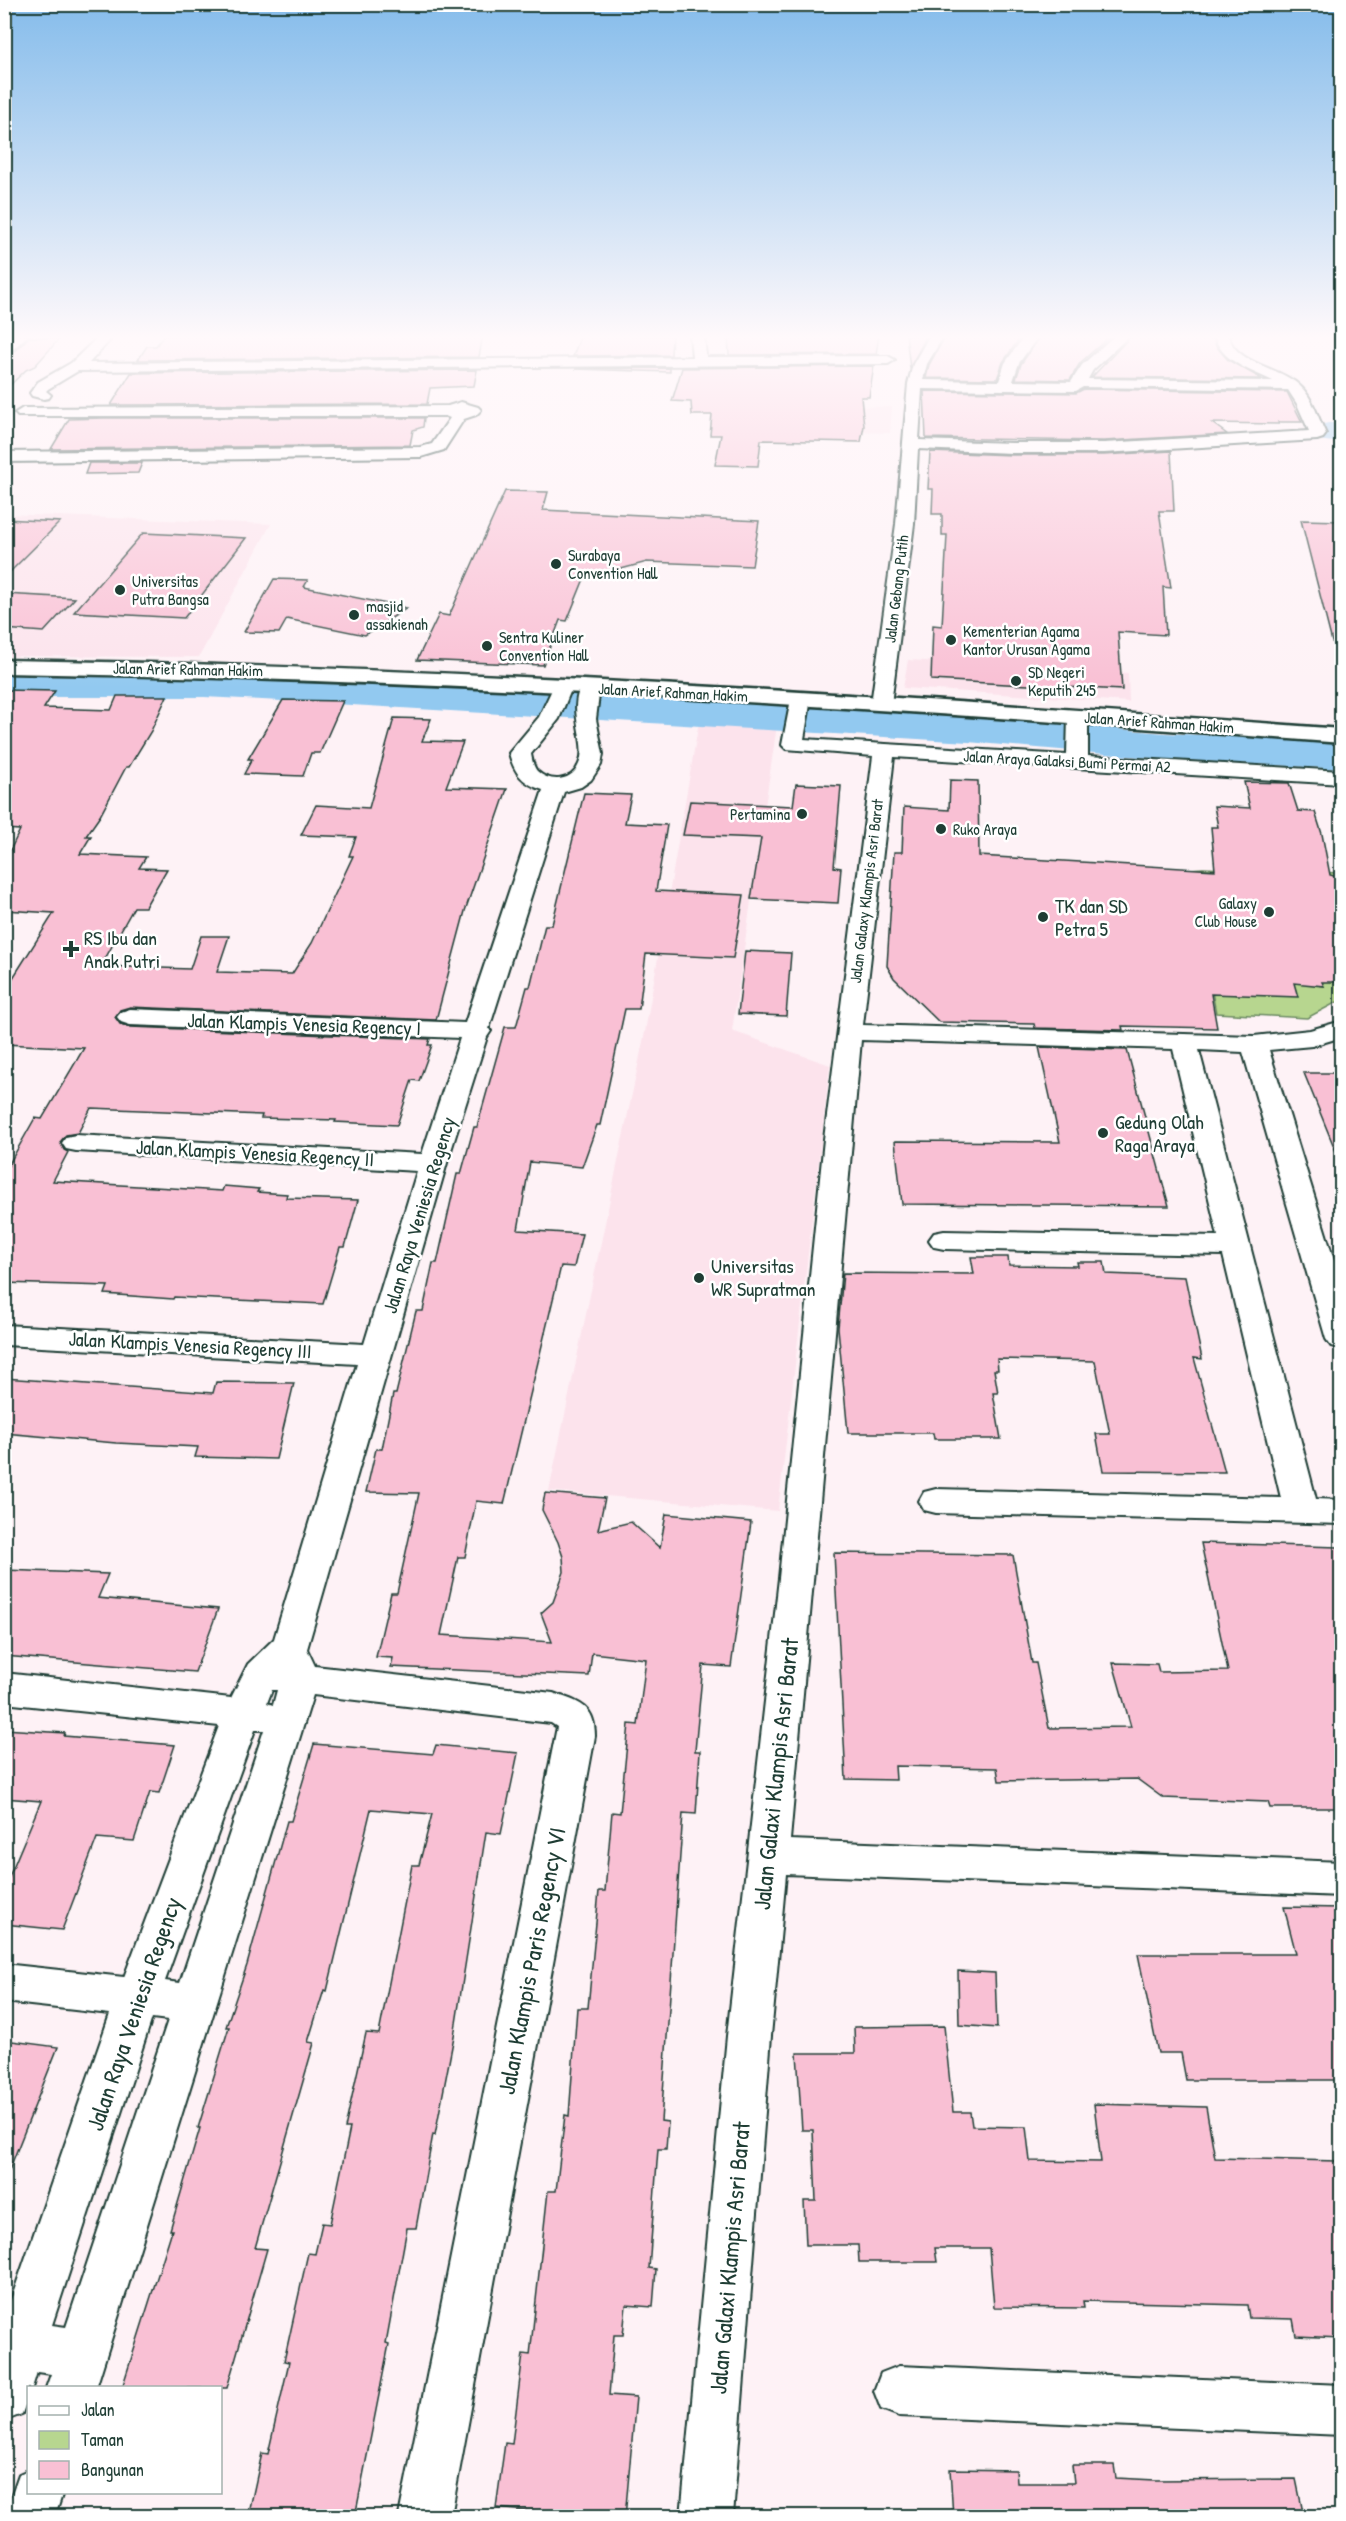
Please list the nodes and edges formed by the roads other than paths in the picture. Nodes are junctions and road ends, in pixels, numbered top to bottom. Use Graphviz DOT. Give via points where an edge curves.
graph roads {
  1 [pos="369,453"];
  2 [pos="910,453"];
  3 [pos="4,457"];
  4 [pos="4,666"];
  5 [pos="800,703"];
  6 [pos="881,704"];
  7 [pos="552,709"];
  8 [pos="588,710"];
  9 [pos="1068,721"];
  10 [pos="1341,736"];
  11 [pos="884,750"];
  12 [pos="1068,755"];
  13 [pos="1341,778"];
  14 [pos="555,786"];
  15 [pos="130,1017"];
  16 [pos="1341,1029"];
  17 [pos="478,1031"];
  18 [pos="849,1032"];
  19 [pos="1184,1042"];
  20 [pos="1254,1044"];
  21 [pos="76,1143"];
  22 [pos="433,1162"];
  23 [pos="944,1240"];
  24 [pos="1235,1246"];
  25 [pos="4,1335"];
  26 [pos="1341,1339"];
  27 [pos="376,1355"];
  28 [pos="936,1501"];
  29 [pos="1302,1512"];
  30 [pos="1341,1512"];
  31 [pos="284,1666"];
  32 [pos="4,1688"];
  33 [pos="242,1714"];
  34 [pos="287,1719"];
  35 [pos="768,1856"];
  36 [pos="1341,1879"];
  37 [pos="4,1983"];
  38 [pos="137,1999"];
  39 [pos="196,2004"];
  40 [pos="13,2346"];
  41 [pos="76,2370"];
  42 [pos="899,2391"];
  43 [pos="4,2396"];
  44 [pos="1341,2410"];
  45 [pos="37,2494"];
  46 [pos="29,2517"];
  47 [pos="425,2517"];
  48 [pos="707,2517"];
  1 -- 3 [label="street" via="323,462 268,454"];
  2 -- 6 [label="street, Jalan Gebang Putih"];
  4 -- 7 [label="main road, Jalan Arief Rahman Hakim" via="292,672"];
  5 -- 6 [label="main road, Jalan Arief Rahman Hakim"];
  5 -- 8 [label="main road, Jalan Arief Rahman Hakim"];
  5 -- 11 [label="street, Jalan Araya Galaksi Bumi Permai A2" via="794,738"];
  6 -- 9 [label="main road, Jalan Arief Rahman Hakim"];
  7 -- 8 [label="main road, Jalan Arief Rahman Hakim"];
  7 -- 8 [label="street"];
  7 -- 14 [label="street" via="520,753 520,764 528,777"];
  8 -- 14 [label="street" via="591,764 573,782"];
  9 -- 10 [label="main road, Jalan Arief Rahman Hakim"];
  9 -- 12 [label="street"];
  11 -- 12 [label="street, Jalan Araya Galaksi Bumi Permai A2"];
  11 -- 18 [label="street, Jalan Galaxy Klampis Asri Barat"];
  12 -- 13 [label="street, Jalan Araya Galaksi Bumi Permai A2"];
  14 -- 17 [label="street, Jalan Raya Veniesia Regency"];
  15 -- 17 [label="street, Jalan Klampis Venesia Regency I"];
  16 -- 20 [label="street" via="1312,1038"];
  17 -- 22 [label="street, Jalan Raya Veniesia Regency"];
  18 -- 19 [label="street"];
  18 -- 35 [label="street, Jalan Galaxi Klampis Asri Barat"];
  19 -- 20 [label="street"];
  19 -- 24 [label="street"];
  20 -- 26 [label="street"];
  21 -- 22 [label="street, Jalan Klampis Venesia Regency II"];
  22 -- 27 [label="street, Jalan Raya Veniesia Regency"];
  23 -- 24 [label="street"];
  24 -- 29 [label="street"];
  25 -- 27 [label="street, Jalan Klampis Venesia Regency III"];
  27 -- 31 [label="street, Jalan Raya Veniesia Regency"];
  28 -- 29 [label="street"];
  29 -- 30 [label="street"];
  31 -- 33 [label="street, Jalan Raya Veniesia Regency"];
  31 -- 34 [label="street, Jalan Raya Veniesia Regency"];
  31 -- 47 [label="street, Jalan Klampis Paris Regency VI" via="553,1708 567,1713 576,1722"];
  32 -- 33 [label="street"];
  33 -- 34 [label="street"];
  33 -- 38 [label="street, Jalan Raya Veniesia Regency"];
  34 -- 39 [label="street, Jalan Raya Veniesia Regency"];
  35 -- 36 [label="street"];
  35 -- 48 [label="street, Jalan Galaxi Klampis Asri Barat"];
  37 -- 38 [label="street"];
  38 -- 39 [label="street"];
  38 -- 40 [label="street, Jalan Raya Veniesia Regency"];
  39 -- 41 [label="street, Jalan Raya Veniesia Regency"];
  40 -- 41 [label="street"];
  40 -- 43 [label="street, Jalan Raya Veniesia Regency"];
  42 -- 44 [label="street"];
  45 -- 46 [label="street"];
}
